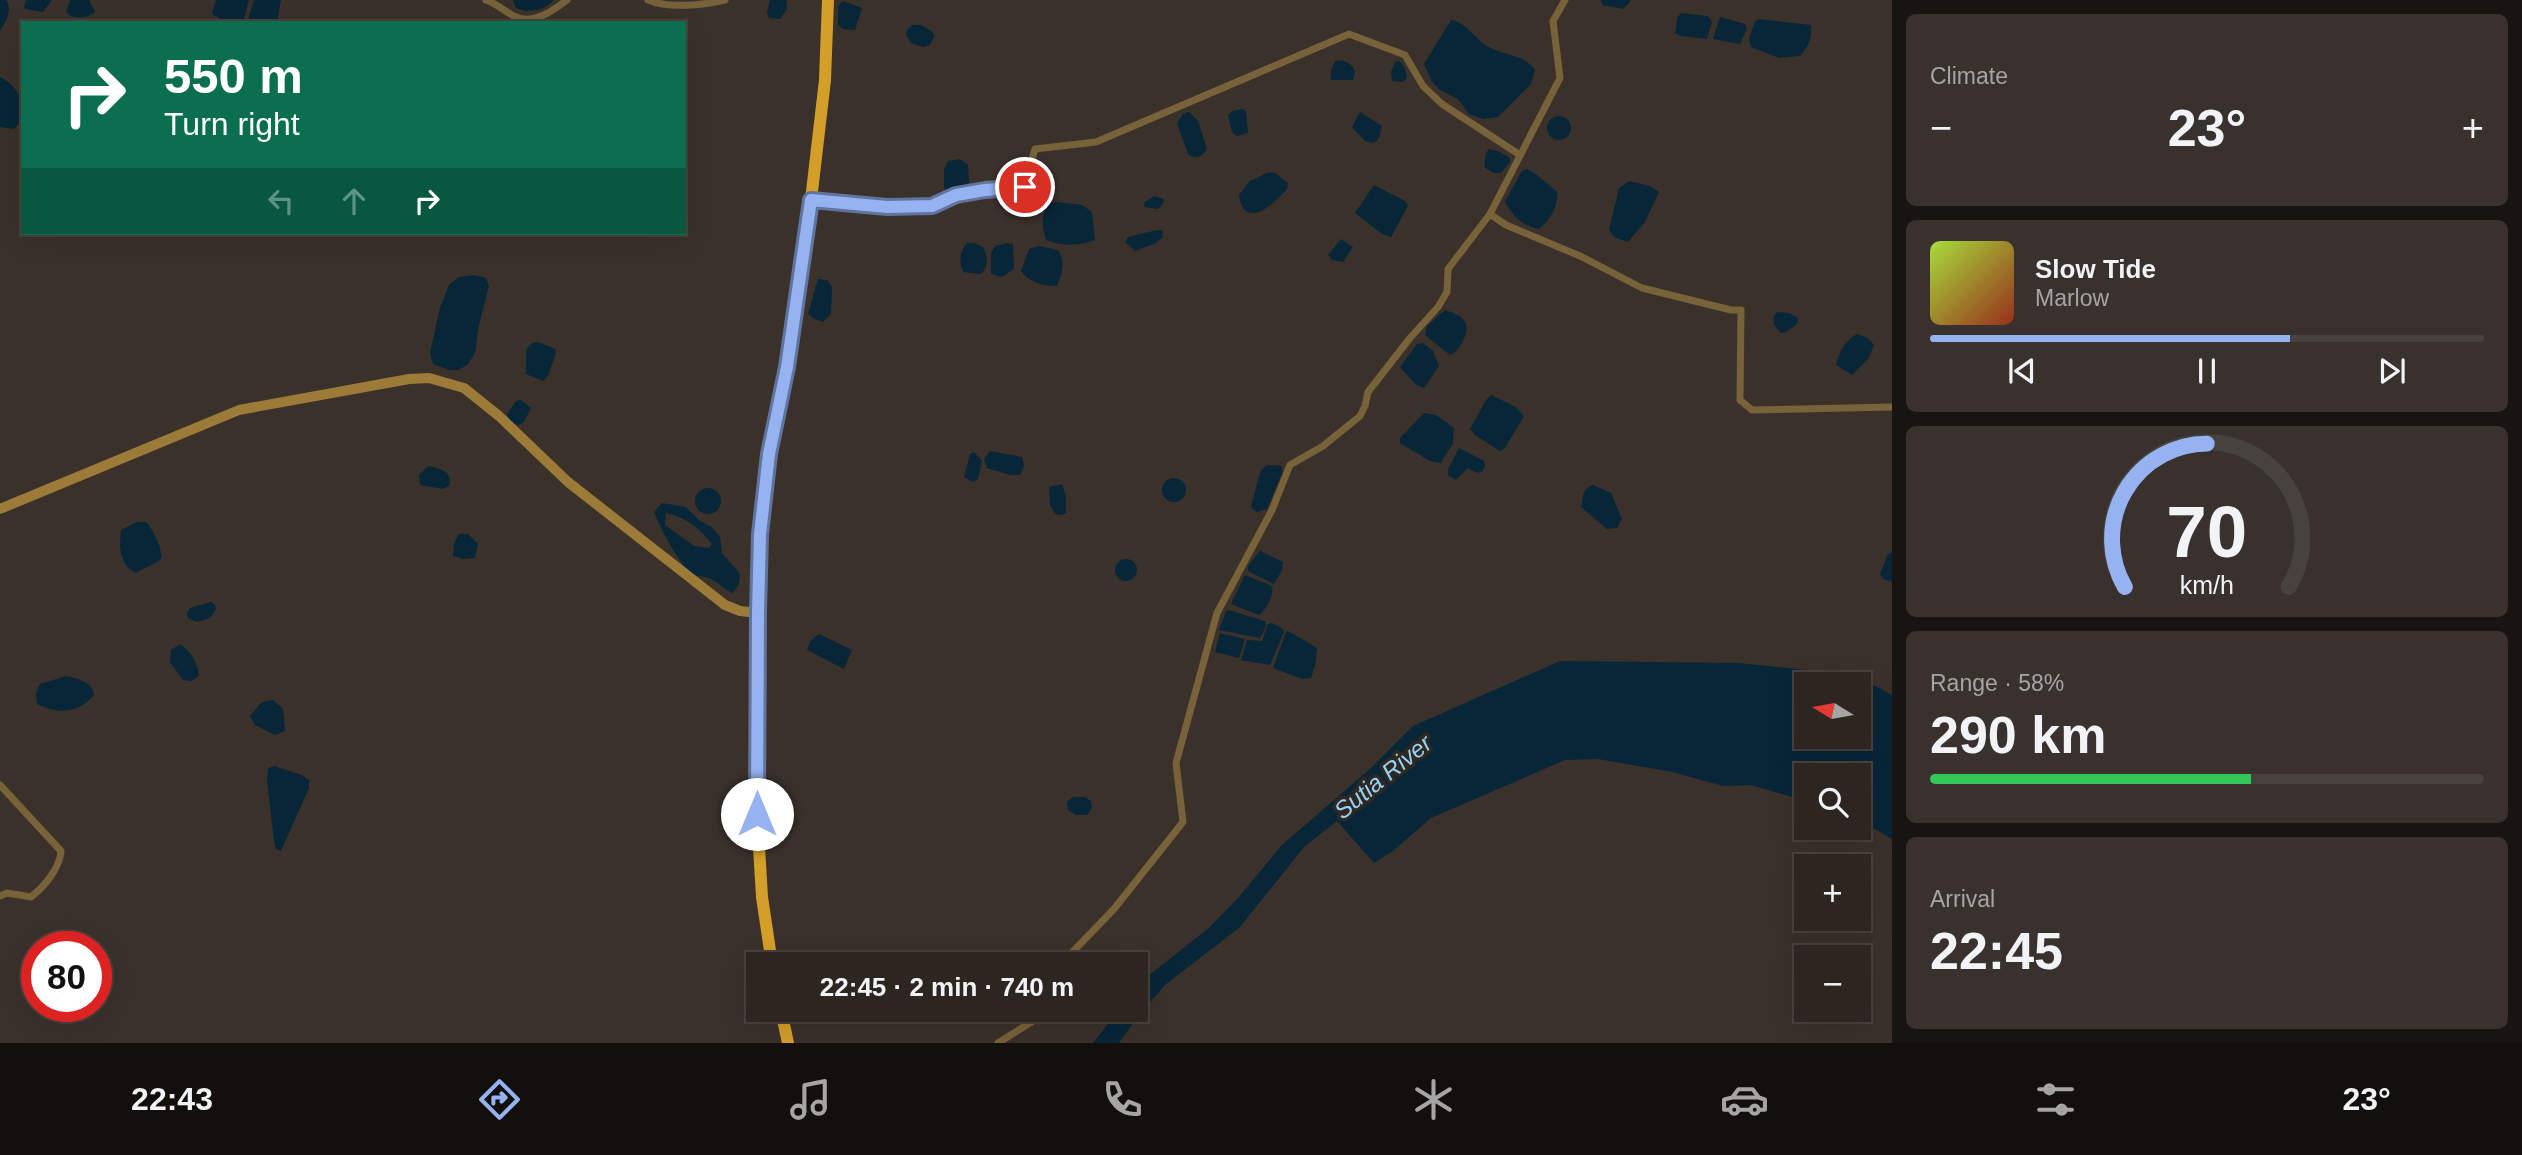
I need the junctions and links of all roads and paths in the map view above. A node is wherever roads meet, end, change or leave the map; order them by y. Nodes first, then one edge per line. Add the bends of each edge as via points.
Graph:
1 (486, 0) edge
2 (567, 0) edge
3 (648, 0) edge
4 (725, 0) edge
5 (828, 0) edge
6 (1565, 0) edge
7 (1520, 155) junction
8 (811, 200) junction
9 (1490, 214) junction
10 (1892, 407) edge
11 (0, 509) edge
12 (758, 612) junction
13 (0, 785) edge
14 (0, 896) edge
15 (770, 952) edge
16 (1073, 952) edge
17 (784, 1022) edge
18 (1031, 1022) edge
19 (788, 1043) edge
20 (998, 1043) edge

1 - 2 street via 528,20
3 - 4 street via 689,4
5 - 8 highway via 825,80
6 - 7 street via 1553,21 1560,78
7 - 8 street via 1443,104 1423,86 1405,55 1349,34 1096,142 1035,149 1025,187 956,195 932,206
7 - 9 street
8 - 12 highway via 787,367 769,454
9 - 10 street via 1642,288 1741,310 1740,400 1752,410
9 - 16 street via 1448,270 1447,292 1438,307 1368,392 1360,416 1290,465 1272,510 1217,613 1176,763 1183,822 1114,909
11 - 12 main road via 239,410 429,378 464,388 568,482 725,605
12 - 15 highway via 757,814
13 - 14 street via 61,851 58,864 31,897 7,892
17 - 19 highway
18 - 20 street

